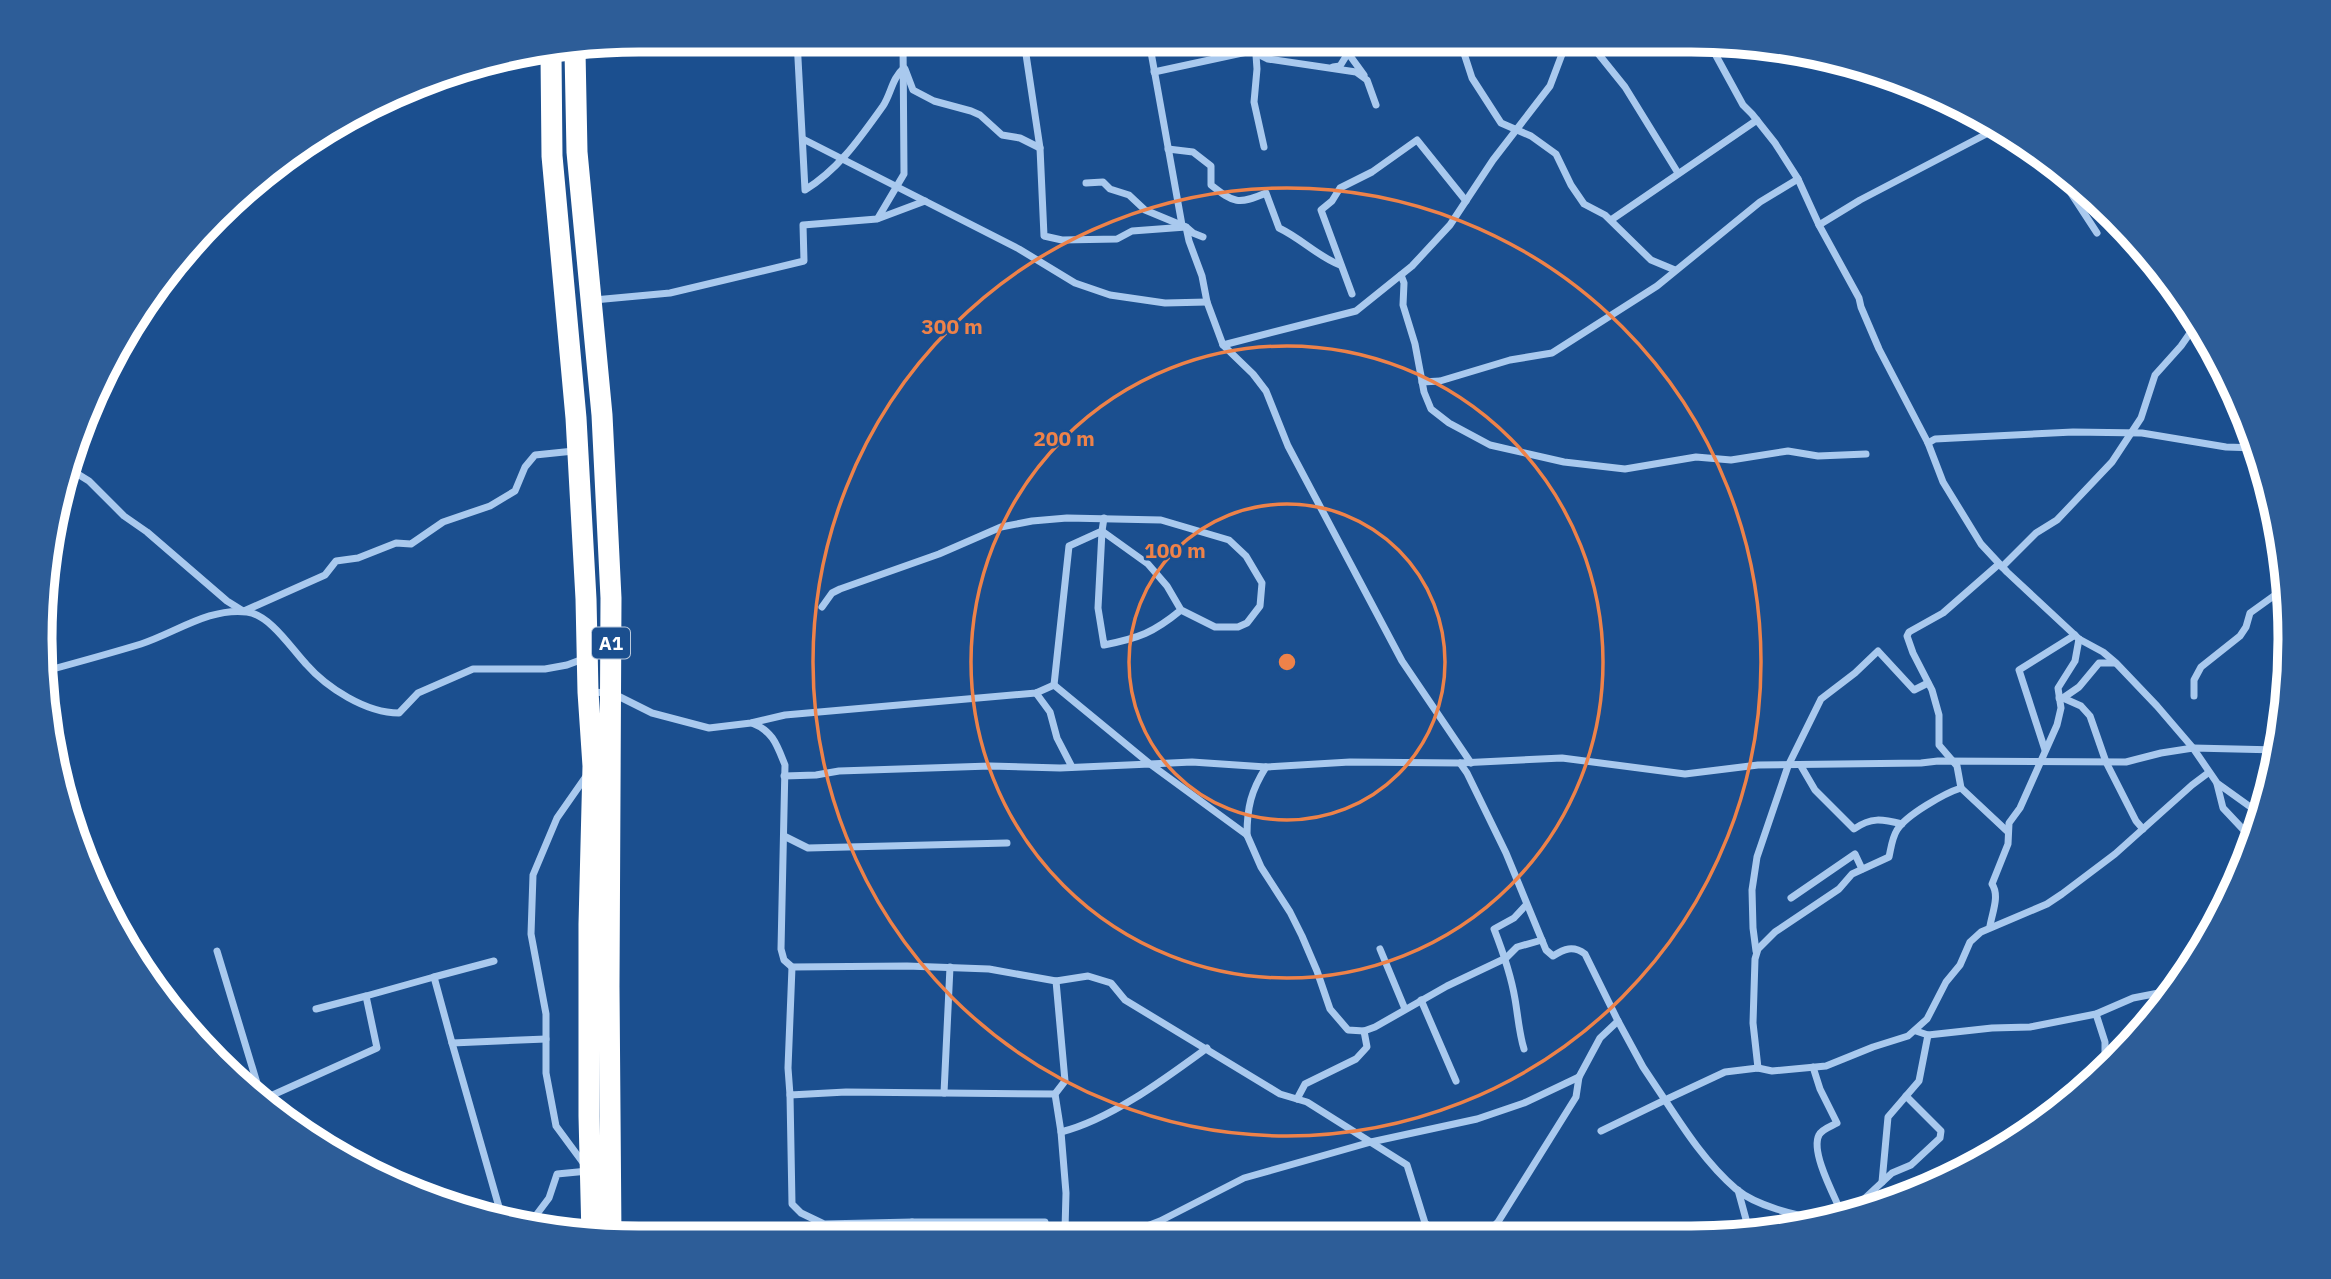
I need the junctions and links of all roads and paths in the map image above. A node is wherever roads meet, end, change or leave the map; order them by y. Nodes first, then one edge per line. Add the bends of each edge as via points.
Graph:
1 (798, 52) edge
2 (903, 52) edge
3 (1026, 52) edge
4 (1151, 52) edge
5 (1256, 52) junction
6 (1464, 52) edge
7 (1563, 52) edge
8 (1597, 52) edge
9 (1348, 53) joint
10 (1715, 53) edge
11 (575, 57) edge
12 (551, 60) edge
13 (904, 68) junction
14 (1328, 68) junction
15 (1154, 72) junction
16 (1367, 80) junction
17 (1376, 105) dead end
18 (1757, 120) junction
19 (1516, 130) junction
20 (1989, 133) edge
21 (803, 139) junction
22 (1265, 147) dead end
23 (1040, 148) junction
24 (1168, 149) junction
25 (843, 159) junction
26 (1678, 173) junction
27 (1798, 179) junction
28 (1086, 183) dead end
29 (896, 187) junction
30 (2068, 189) edge
31 (925, 201) junction
32 (1466, 201) junction
33 (877, 219) junction
34 (1611, 220) junction
35 (1819, 225) junction
36 (1184, 226) junction
37 (2096, 233) dead end
38 (1203, 237) dead end
39 (1340, 265) junction
40 (1675, 270) junction
41 (1401, 275) junction
42 (1352, 294) dead end
43 (590, 300) junction
44 (1207, 302) junction
45 (2191, 331) edge
46 (1223, 345) junction
47 (1422, 382) junction
48 (2130, 434) junction
49 (1928, 443) junction
50 (2246, 448) edge
51 (578, 450) junction
52 (1867, 454) dead end
53 (77, 474) edge
54 (607, 500) junction
55 (581, 501) junction
56 (1104, 518) junction
57 (1102, 531) junction
58 (2001, 566) junction
59 (2276, 595) edge
60 (822, 607) dead end
61 (1181, 610) junction
62 (244, 612) junction
63 (2077, 637) junction
64 (587, 657) junction
65 (2116, 663) junction
66 (54, 670) edge
67 (1928, 682) junction
68 (1054, 685) junction
69 (588, 692) junction
70 (612, 692) junction
71 (1036, 693) junction
72 (2194, 696) dead end
73 (2061, 698) junction
74 (751, 723) junction
75 (2193, 748) junction
76 (2045, 750) junction
77 (2268, 750) edge
78 (1954, 761) junction
79 (2040, 762) junction
80 (2106, 762) junction
81 (1460, 763) junction
82 (1471, 763) junction
83 (1150, 764) junction
84 (593, 765) junction
85 (1788, 766) junction
86 (1801, 766) junction
87 (1072, 767) junction
88 (1266, 767) junction
89 (2208, 773) junction
90 (784, 776) junction
91 (2217, 783) junction
92 (1961, 788) junction
93 (2253, 809) edge
94 (1902, 824) junction
95 (2143, 829) junction
96 (2008, 832) junction
97 (2246, 832) edge
98 (1247, 835) junction
99 (784, 836) junction
100 (1007, 843) dead end
101 (1863, 869) junction
102 (1791, 898) dead end
103 (1526, 905) junction
104 (1990, 926) junction
105 (1542, 940) junction
106 (1380, 949) dead end
107 (217, 951) dead end
108 (1757, 952) junction
109 (1506, 958) junction
110 (494, 961) dead end
111 (792, 967) junction
112 (950, 967) junction
113 (434, 977) junction
114 (1056, 981) junction
115 (2160, 993) edge
116 (366, 996) junction
117 (1421, 1000) junction
118 (316, 1009) dead end
119 (1405, 1009) junction
120 (2096, 1014) junction
121 (1618, 1021) junction
122 (1364, 1031) junction
123 (1916, 1031) junction
124 (1928, 1035) junction
125 (546, 1039) junction
126 (452, 1043) junction
127 (1207, 1048) junction
128 (1524, 1049) dead end
129 (2105, 1057) edge
130 (1813, 1067) junction
131 (1758, 1068) junction
132 (1579, 1077) junction
133 (1456, 1081) dead end
134 (258, 1086) edge
135 (944, 1093) junction
136 (1055, 1094) junction
137 (790, 1095) junction
138 (271, 1096) edge
139 (1906, 1096) junction
140 (1297, 1099) junction
141 (1665, 1100) junction
142 (1601, 1131) dead end
143 (1061, 1132) junction
144 (1371, 1142) junction
145 (589, 1171) junction
146 (1882, 1182) junction
147 (1738, 1190) junction
148 (1863, 1200) edge
149 (1838, 1207) edge
150 (500, 1209) edge
151 (1804, 1215) edge
152 (535, 1217) edge
153 (912, 1222) junction
154 (1747, 1223) edge
155 (591, 1224) edge
156 (611, 1225) edge
157 (912, 1226) edge
158 (1046, 1226) edge
159 (1065, 1226) edge
160 (1147, 1226) edge
161 (1428, 1226) edge
162 (1494, 1226) edge

1 - 21 street
2 - 13 street
3 - 23 street
4 - 15 street
5 - 14 street via 1268,59
5 - 15 street
5 - 22 street via 1254,102
6 - 19 street via 1472,78 1492,111 1501,123
7 - 19 street via 1550,86
8 - 26 street via 1625,87
9 - 14 street via 1340,66
9 - 16 street
10 - 18 street via 1743,105
11 - 43 highway, A1 via 577,152
12 - 51 highway, A1 via 555,195
13 - 23 street via 913,90 971,111 1002,135
13 - 25 street via 866,132
13 - 29 street via 904,174
14 - 16 street via 1356,72
15 - 24 street
16 - 17 street
18 - 26 street
18 - 27 street
19 - 32 street
19 - 34 street via 1556,155 1584,204
20 - 35 street
21 - 25 street
21 - 25 street via 805,190
23 - 36 street via 1044,236 1117,239 1132,231
24 - 36 street
24 - 39 street via 1193,152 1211,166 1211,185 1227,198 1245,202 1266,193 1279,228 1321,258
25 - 29 street
26 - 34 street
27 - 35 street
27 - 40 street via 1760,202
28 - 36 street via 1103,182 1129,195 1145,210
29 - 31 street
29 - 33 street
30 - 37 street
31 - 33 street
31 - 44 street via 1075,283 1110,295 1165,303
32 - 39 street via 1418,140 1340,188 1321,210
32 - 41 street via 1450,225
33 - 43 street via 803,225 804,261 670,293
34 - 40 street via 1651,260
35 - 49 street via 1855,289 1879,349
36 - 38 street
36 - 44 street
39 - 42 street
40 - 47 street via 1552,353
41 - 46 street via 1356,311
41 - 47 street via 1403,306
43 - 54 highway, A1
44 - 46 street
45 - 48 street via 2155,375 2141,418
46 - 82 street via 1266,391 1288,446 1402,661
47 - 52 street via 1431,409 1471,436 1563,462 1625,469 1696,457 1731,460 1788,451 1818,456
48 - 49 street via 2073,432
48 - 50 street
48 - 58 street via 2086,492
49 - 58 street via 1943,482 1973,534
51 - 55 highway, A1
51 - 62 street via 535,455 515,491 490,506 443,522 411,544 396,543 336,561 325,575
53 - 62 street
54 - 55 highway
54 - 70 highway, A1
55 - 64 highway, A1
56 - 57 street
56 - 60 street via 1001,527 840,589
56 - 61 street via 1161,520 1229,540 1246,556 1262,583 1260,606 1238,627 1215,627
57 - 61 street via 1148,564
57 - 61 street via 1098,608 1104,645 1160,628
57 - 68 street via 1069,546
58 - 63 street
58 - 67 street via 1943,613 1908,634
59 - 72 street via 2249,613 2240,636 2201,667 2194,680
62 - 64 street via 280,632 308,666 355,702 384,713 399,713 418,693 472,669 545,669
62 - 66 street via 224,611 143,643
63 - 65 street
63 - 73 street via 2075,660 2060,684
63 - 76 street via 2019,670
64 - 69 highway, A1
65 - 73 street via 2099,663 2079,687
65 - 75 street
67 - 78 street via 1941,722 1939,745
67 - 85 street via 1913,690 1878,651 1821,699
68 - 71 street
68 - 83 street
69 - 70 street
69 - 84 highway, A1
70 - 74 street via 652,713 709,728
70 - 156 highway, A1
71 - 74 street via 785,715
71 - 87 street via 1050,712
73 - 76 street via 2057,724
73 - 80 street via 2084,708 2090,716
74 - 90 street via 775,738 785,765
75 - 77 street
75 - 80 street
75 - 89 street
76 - 79 street
78 - 79 street
78 - 86 street
78 - 92 street
79 - 80 street
79 - 96 street
80 - 95 street
81 - 82 street
81 - 88 street
81 - 103 street via 1506,853
82 - 85 street via 1562,758 1681,774
83 - 87 street
83 - 88 street
83 - 98 street
84 - 125 street via 557,818 533,875 531,934 546,1014
84 - 145 highway, A1
85 - 86 street
85 - 108 street via 1757,857 1752,890
86 - 94 street via 1815,790 1854,829 1867,820
87 - 90 street via 990,766
88 - 98 street via 1247,810
89 - 91 street
89 - 95 street
90 - 99 street
91 - 93 street
91 - 97 street via 2223,808
92 - 94 street via 1945,793
92 - 96 street
94 - 101 street via 1889,857
95 - 104 street via 2047,904
96 - 104 street via 2008,844 1992,884 1996,894
98 - 122 street via 1296,924 1330,1009 1348,1030
99 - 100 street via 808,848
99 - 111 street via 781,949
101 - 102 street via 1855,854
101 - 108 street via 1775,932
103 - 105 street
103 - 109 street via 1494,929
104 - 123 street via 1970,942
105 - 109 street via 1517,947
105 - 121 street via 1553,956 1564,949 1585,954
106 - 119 street
107 - 134 street
108 - 131 street via 1753,1023
109 - 117 street
109 - 128 street
110 - 113 street
111 - 112 street
111 - 137 street
112 - 114 street
112 - 135 street
113 - 116 street
113 - 126 street
114 - 127 street via 1088,976 1111,983 1125,1000
114 - 136 street via 1065,1081
115 - 120 street via 2133,998
116 - 118 street
116 - 138 street via 377,1048
117 - 119 street
117 - 133 street
119 - 122 street
120 - 124 street via 2030,1027
120 - 129 street
121 - 132 street via 1600,1038
121 - 141 street
122 - 140 street via 1367,1047 1356,1059 1305,1084
123 - 124 street
123 - 130 street
124 - 139 street via 1919,1081
125 - 126 street
125 - 145 street via 546,1073 556,1126
126 - 150 street
127 - 140 street via 1280,1094
127 - 143 street via 1151,1089 1078,1128
130 - 131 street
130 - 149 street via 1837,1123 1818,1137 1818,1157
131 - 141 street via 1725,1072
132 - 144 street via 1477,1119
132 - 162 street via 1576,1097
135 - 136 street
135 - 137 street
136 - 143 street
137 - 153 street via 792,1204 824,1224
139 - 146 street via 1888,1117
139 - 146 street via 1941,1131 1940,1138 1911,1165
140 - 144 street
141 - 142 street
141 - 147 street via 1696,1147
143 - 159 street
144 - 160 street via 1244,1178
144 - 161 street via 1407,1165
145 - 152 street via 557,1174
145 - 155 highway, A1
146 - 148 street
147 - 151 street
147 - 154 street
153 - 157 street
153 - 158 street via 1045,1222

